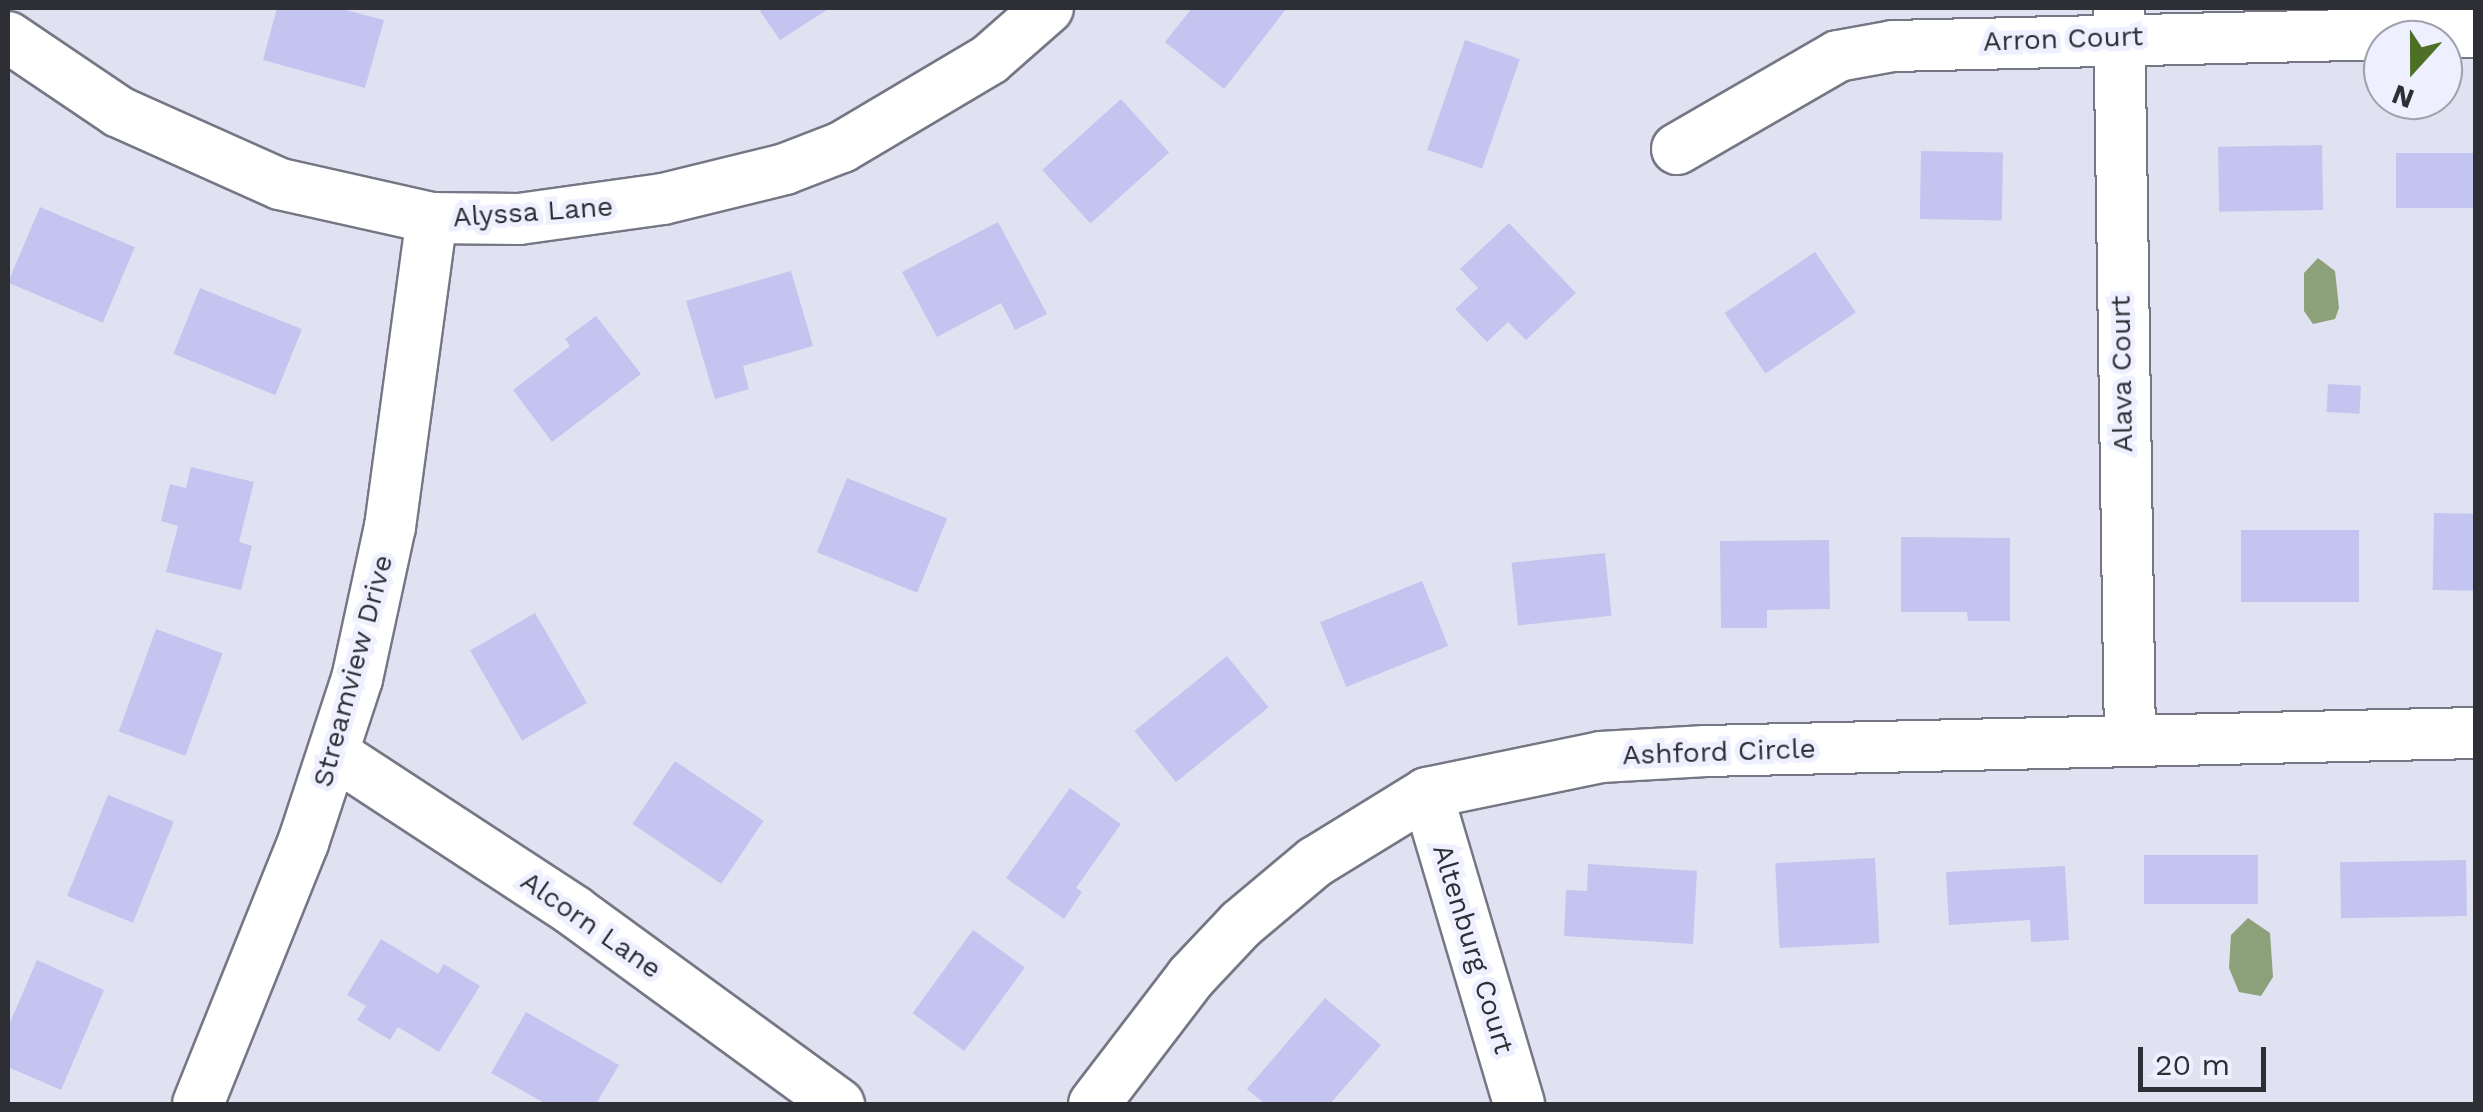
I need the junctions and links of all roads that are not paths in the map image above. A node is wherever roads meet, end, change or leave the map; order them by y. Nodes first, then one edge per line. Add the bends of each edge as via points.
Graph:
1 (1048, 8) edge
2 (2117, 22) edge
3 (2476, 32) edge
4 (8, 37) edge
5 (1677, 149) dead end
6 (432, 218) junction
7 (2476, 734) edge
8 (2130, 742) junction
9 (336, 755) junction
10 (1427, 792) junction
11 (198, 1104) edge
12 (839, 1104) edge
13 (1094, 1104) edge
14 (1519, 1104) edge

1 - 6 street, Alyssa Lane via 990,59 894,121 785,169 611,208 519,219
2 - 3 street, Arron Court
2 - 5 street, Arron Court via 1838,56
2 - 8 street, Alava Court
4 - 6 street, Alyssa Lane via 119,112 223,160 280,184
6 - 9 street, Streamview Drive via 390,527
7 - 8 street, Ashford Circle
8 - 10 street, Ashford Circle via 1601,758
9 - 11 street, Streamview Drive
9 - 12 street, Alcorn Lane via 574,911
10 - 13 street, Ashford Circle via 1315,862 1241,924
10 - 14 street, Altenburg Court

